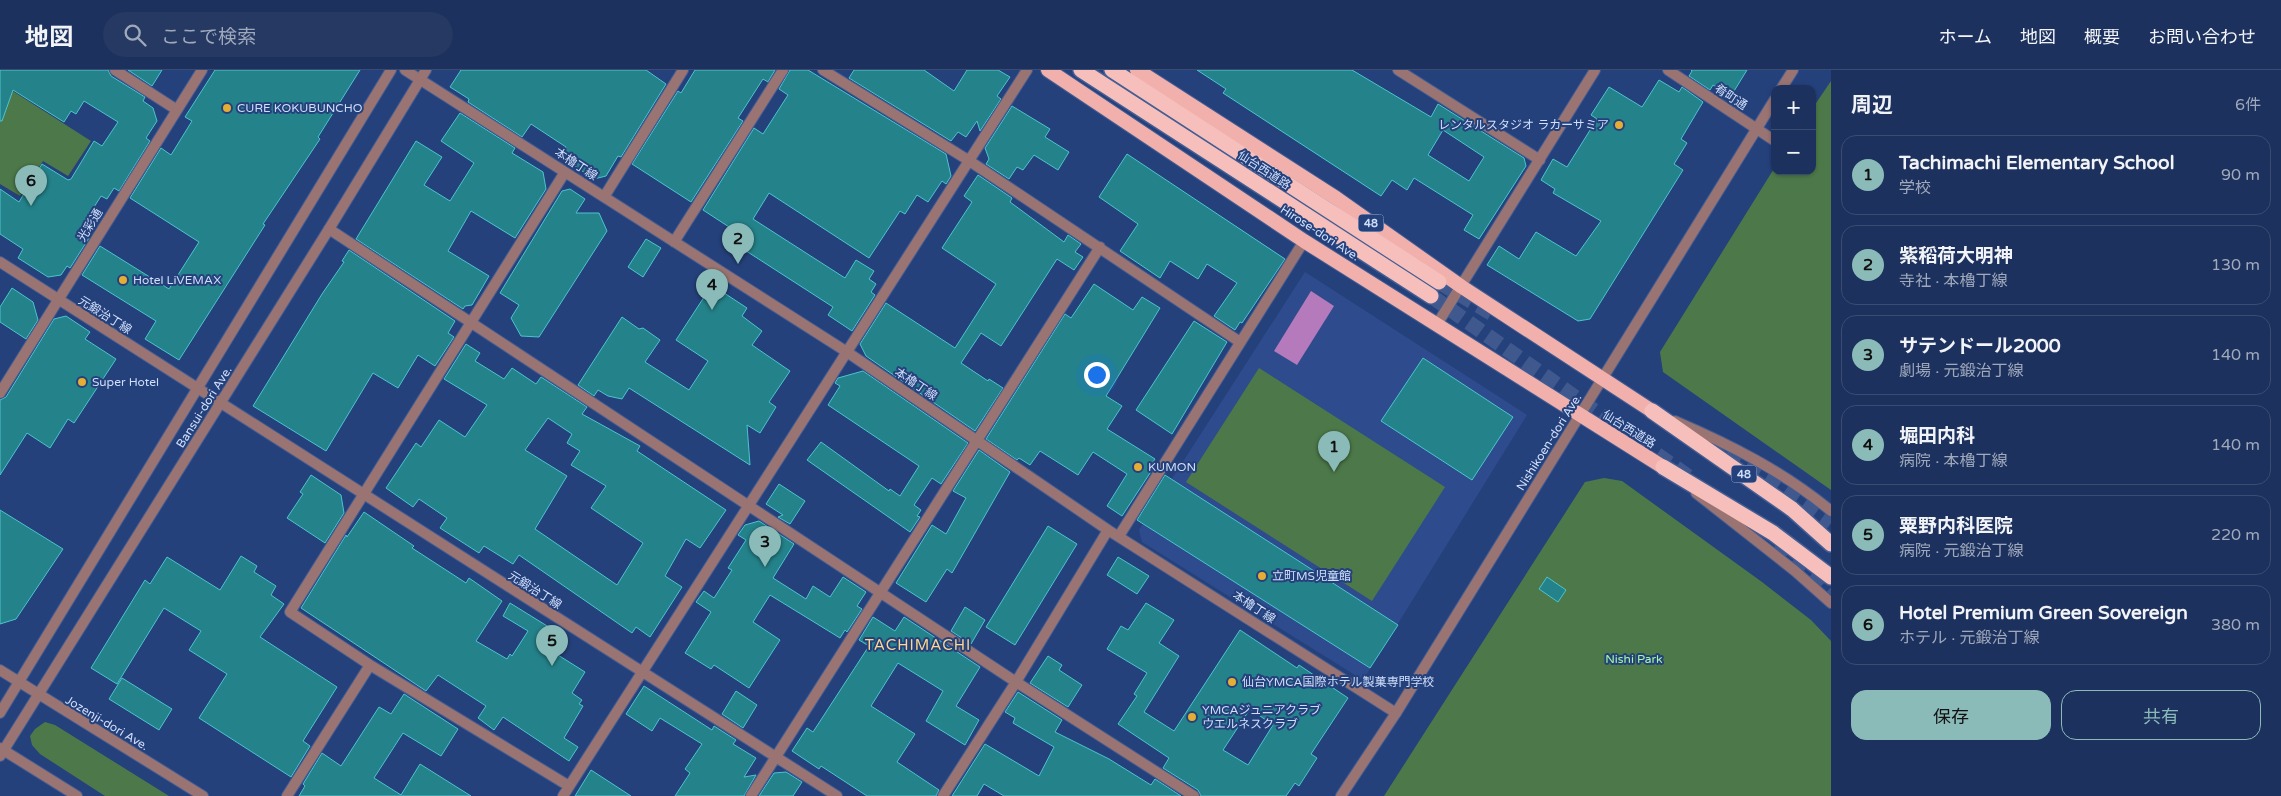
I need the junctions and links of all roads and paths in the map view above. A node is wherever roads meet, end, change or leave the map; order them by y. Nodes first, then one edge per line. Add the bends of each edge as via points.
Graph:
1 (115, 70) edge
2 (202, 70) edge
3 (391, 70) edge
4 (405, 70) edge
5 (426, 70) edge
6 (683, 70) edge
7 (783, 70) edge
8 (823, 70) edge
9 (1027, 70) edge
10 (1048, 70) edge
11 (1081, 70) edge
12 (1112, 70) edge
13 (1136, 70) edge
14 (1398, 70) edge
15 (1595, 70) edge
16 (1668, 70) edge
17 (1793, 70) edge
18 (420, 80) junction
19 (1784, 85) edge
20 (1771, 105) edge
21 (177, 110) junction
22 (1756, 128) junction
23 (1771, 138) edge
24 (968, 160) junction
25 (1540, 160) junction
26 (565, 172) junction
27 (604, 197) junction
28 (329, 229) junction
29 (1304, 241) junction
30 (674, 242) junction
31 (1100, 247) junction
32 (0, 262) edge
33 (1439, 282) tunnel mouth
34 (1462, 287) junction
35 (1431, 296) tunnel mouth
36 (58, 300) junction
37 (472, 323) junction
38 (1436, 326) junction
39 (1240, 342) junction
40 (847, 352) junction
41 (1602, 380) junction
42 (198, 387) junction
43 (0, 393) edge
44 (221, 403) junction
45 (1652, 411) junction
46 (1580, 416) junction
47 (977, 440) junction
48 (1662, 468) junction
49 (363, 494) junction
50 (747, 505) junction
51 (1831, 511) edge
52 (1108, 530) junction
53 (1119, 536) junction
54 (1831, 544) edge
55 (1831, 577) edge
56 (881, 592) junction
57 (1831, 603) edge
58 (370, 665) junction
59 (0, 670) edge
60 (643, 672) junction
61 (19, 682) junction
62 (1016, 682) junction
63 (38, 695) junction
64 (0, 713) edge
65 (1396, 713) junction
66 (1, 751) edge
67 (776, 758) junction
68 (569, 786) junction
69 (77, 796) edge
70 (202, 796) edge
71 (287, 796) edge
72 (563, 796) edge
73 (751, 796) edge
74 (837, 796) edge
75 (943, 796) edge
76 (1194, 796) edge
77 (1341, 796) edge

1 - 21 street
2 - 21 street, 光彩通
3 - 42 street, Bansui-dori Ave.
4 - 18 street, 本櫓丁線
5 - 18 street, Bansui-dori Ave.
6 - 27 street
7 - 30 street
8 - 24 street
9 - 24 street
10 - 29 highway, Hirose-dori Ave.
11 - 35 highway, 仙台西道路 / 48
12 - 33 highway, 仙台西道路 / 48
13 - 34 highway, 48 via 1336,198
14 - 25 street
15 - 25 street
16 - 22 street, 肴町通
17 - 19 street
18 - 26 street, 本櫓丁線
18 - 28 street, Bansui-dori Ave.
20 - 22 street, Nishikoen-dori Ave.
21 - 36 street, 光彩通
22 - 23 street, 肴町通
22 - 41 street, Nishikoen-dori Ave.
24 - 31 street
24 - 40 street
25 - 34 street
26 - 27 street, 本櫓丁線
26 - 37 street
27 - 30 street, 本櫓丁線
28 - 37 street
28 - 44 street, Bansui-dori Ave.
29 - 38 highway, Hirose-dori Ave.
29 - 39 street
30 - 40 street, 本櫓丁線
31 - 39 street
31 - 47 street
32 - 36 street, 元鍛治丁線
34 - 38 street
34 - 41 highway, 48
36 - 42 street, 元鍛治丁線
36 - 43 street, 光彩通
37 - 49 street
37 - 50 street
38 - 46 highway, Hirose-dori Ave.
39 - 53 street
40 - 47 street, 本櫓丁線
40 - 50 street
41 - 45 highway, 48
41 - 46 street, Nishikoen-dori Ave.
42 - 44 street, 元鍛治丁線
42 - 61 street, Bansui-dori Ave.
44 - 49 street, 元鍛治丁線
44 - 63 street, Bansui-dori Ave.
45 - 51 street via 1730,445 1775,470
45 - 54 highway, 48 via 1792,509
46 - 48 highway, 仙台西道路
46 - 65 street, Nishikoen-dori Ave.
47 - 52 street, 本櫓丁線
47 - 56 street
48 - 55 highway via 1772,533
48 - 57 street via 1795,571
49 - 58 street via 290,612
49 - 60 street, 元鍛治丁線
50 - 56 street
50 - 60 street
52 - 53 street, 本櫓丁線
52 - 62 street
53 - 65 street, 本櫓丁線
56 - 62 street
56 - 67 street
58 - 68 street
58 - 71 street
59 - 61 street, Jozenji-dori Ave.
60 - 67 street, 元鍛治丁線
60 - 68 street
61 - 63 street, Jozenji-dori Ave.
61 - 64 street, Bansui-dori Ave.
62 - 75 street
62 - 76 street
63 - 66 street, Bansui-dori Ave.
63 - 70 street, Jozenji-dori Ave.
65 - 77 street, Nishikoen-dori Ave.
66 - 69 street
67 - 73 street
67 - 74 street, 元鍛治丁線
68 - 72 street

